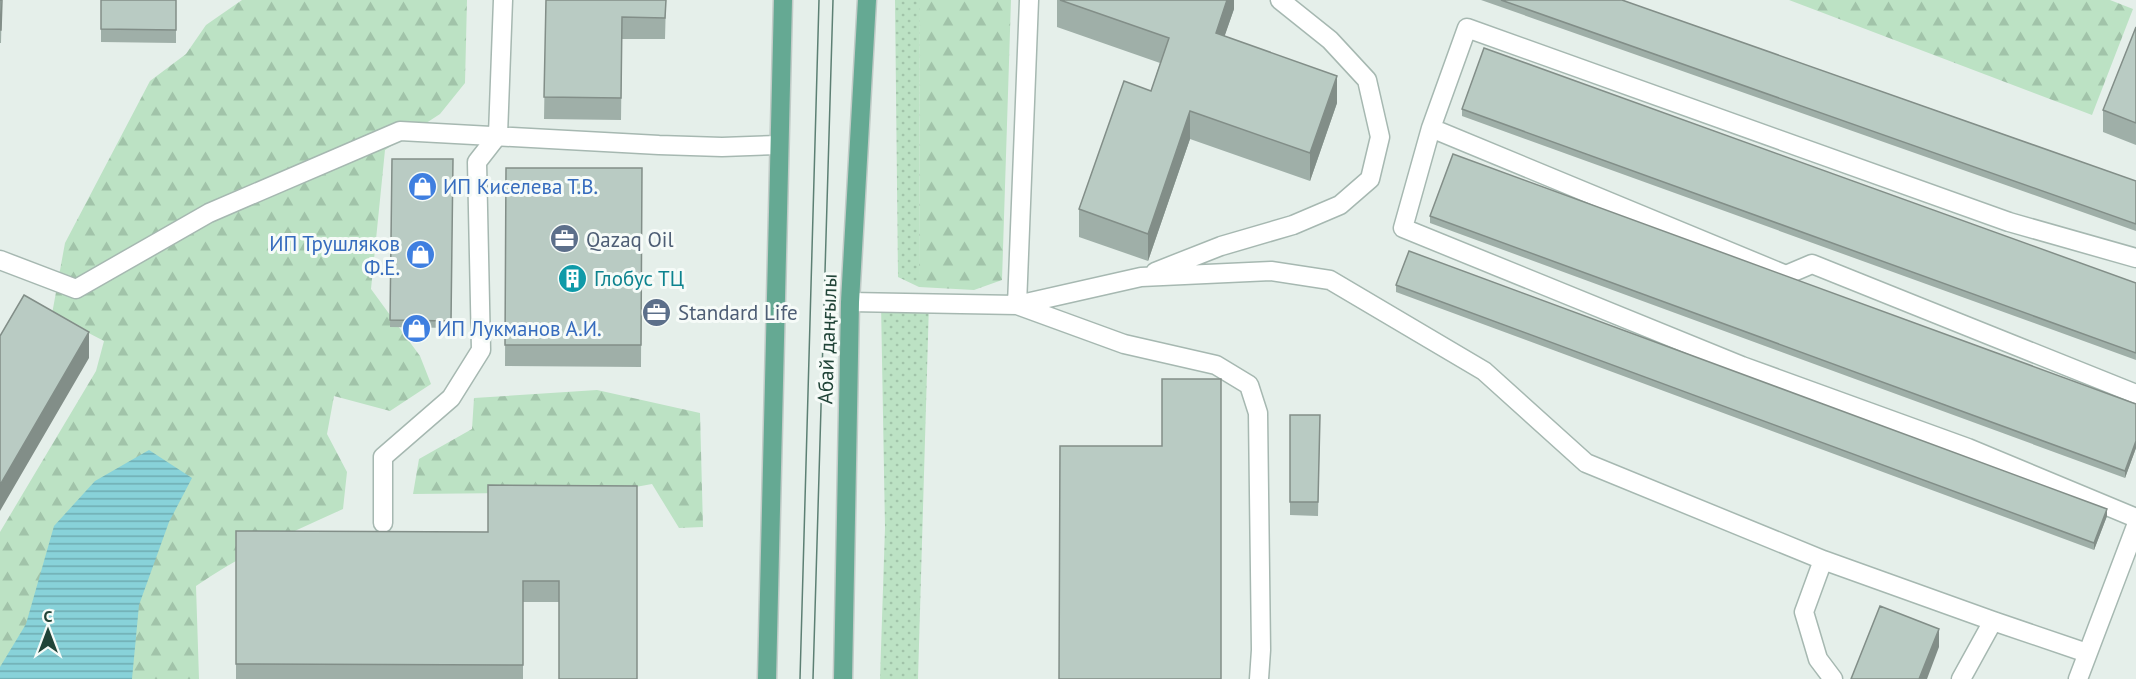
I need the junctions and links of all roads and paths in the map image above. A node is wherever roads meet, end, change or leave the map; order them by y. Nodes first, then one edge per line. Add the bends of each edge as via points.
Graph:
1 (503, 0) edge
2 (783, 0) edge
3 (867, 0) edge
4 (1029, 0) edge
5 (1280, 0) edge
6 (1431, 128) junction
7 (498, 135) junction
8 (778, 145) junction
9 (2136, 258) edge
10 (0, 261) edge
11 (1141, 277) junction
12 (850, 302) junction
13 (1017, 305) junction
14 (2136, 394) edge
15 (2136, 518) edge
16 (383, 523) dead end
17 (2136, 525) edge
18 (1823, 560) junction
19 (1993, 621) junction
20 (2088, 653) junction
21 (767, 679) edge
22 (843, 679) edge
23 (1259, 679) edge
24 (1833, 679) edge
25 (1961, 679) edge
26 (2078, 679) edge

1 - 7 street
2 - 8 main road
3 - 12 main road, Абай даңғылы
4 - 13 street
5 - 11 street via 1330,40 1367,80 1380,137 1370,179 1340,206
6 - 9 street via 1467,28 2008,222
6 - 14 street via 1786,275 1812,264
6 - 15 street via 1403,228 1742,366 1968,448
7 - 8 street via 659,146
7 - 10 street via 400,131 209,213 76,289
7 - 16 street via 477,162 481,350 451,398 383,457
8 - 21 main road
11 - 13 street
11 - 18 street via 1270,271 1330,280 1484,371 1586,463
12 - 13 street
12 - 22 main road, Абай даңғылы
13 - 23 street via 1124,344 1216,365 1250,385 1258,413
17 - 20 street
18 - 19 street
18 - 24 street via 1804,612 1818,659
19 - 20 street
19 - 25 street
20 - 26 street

